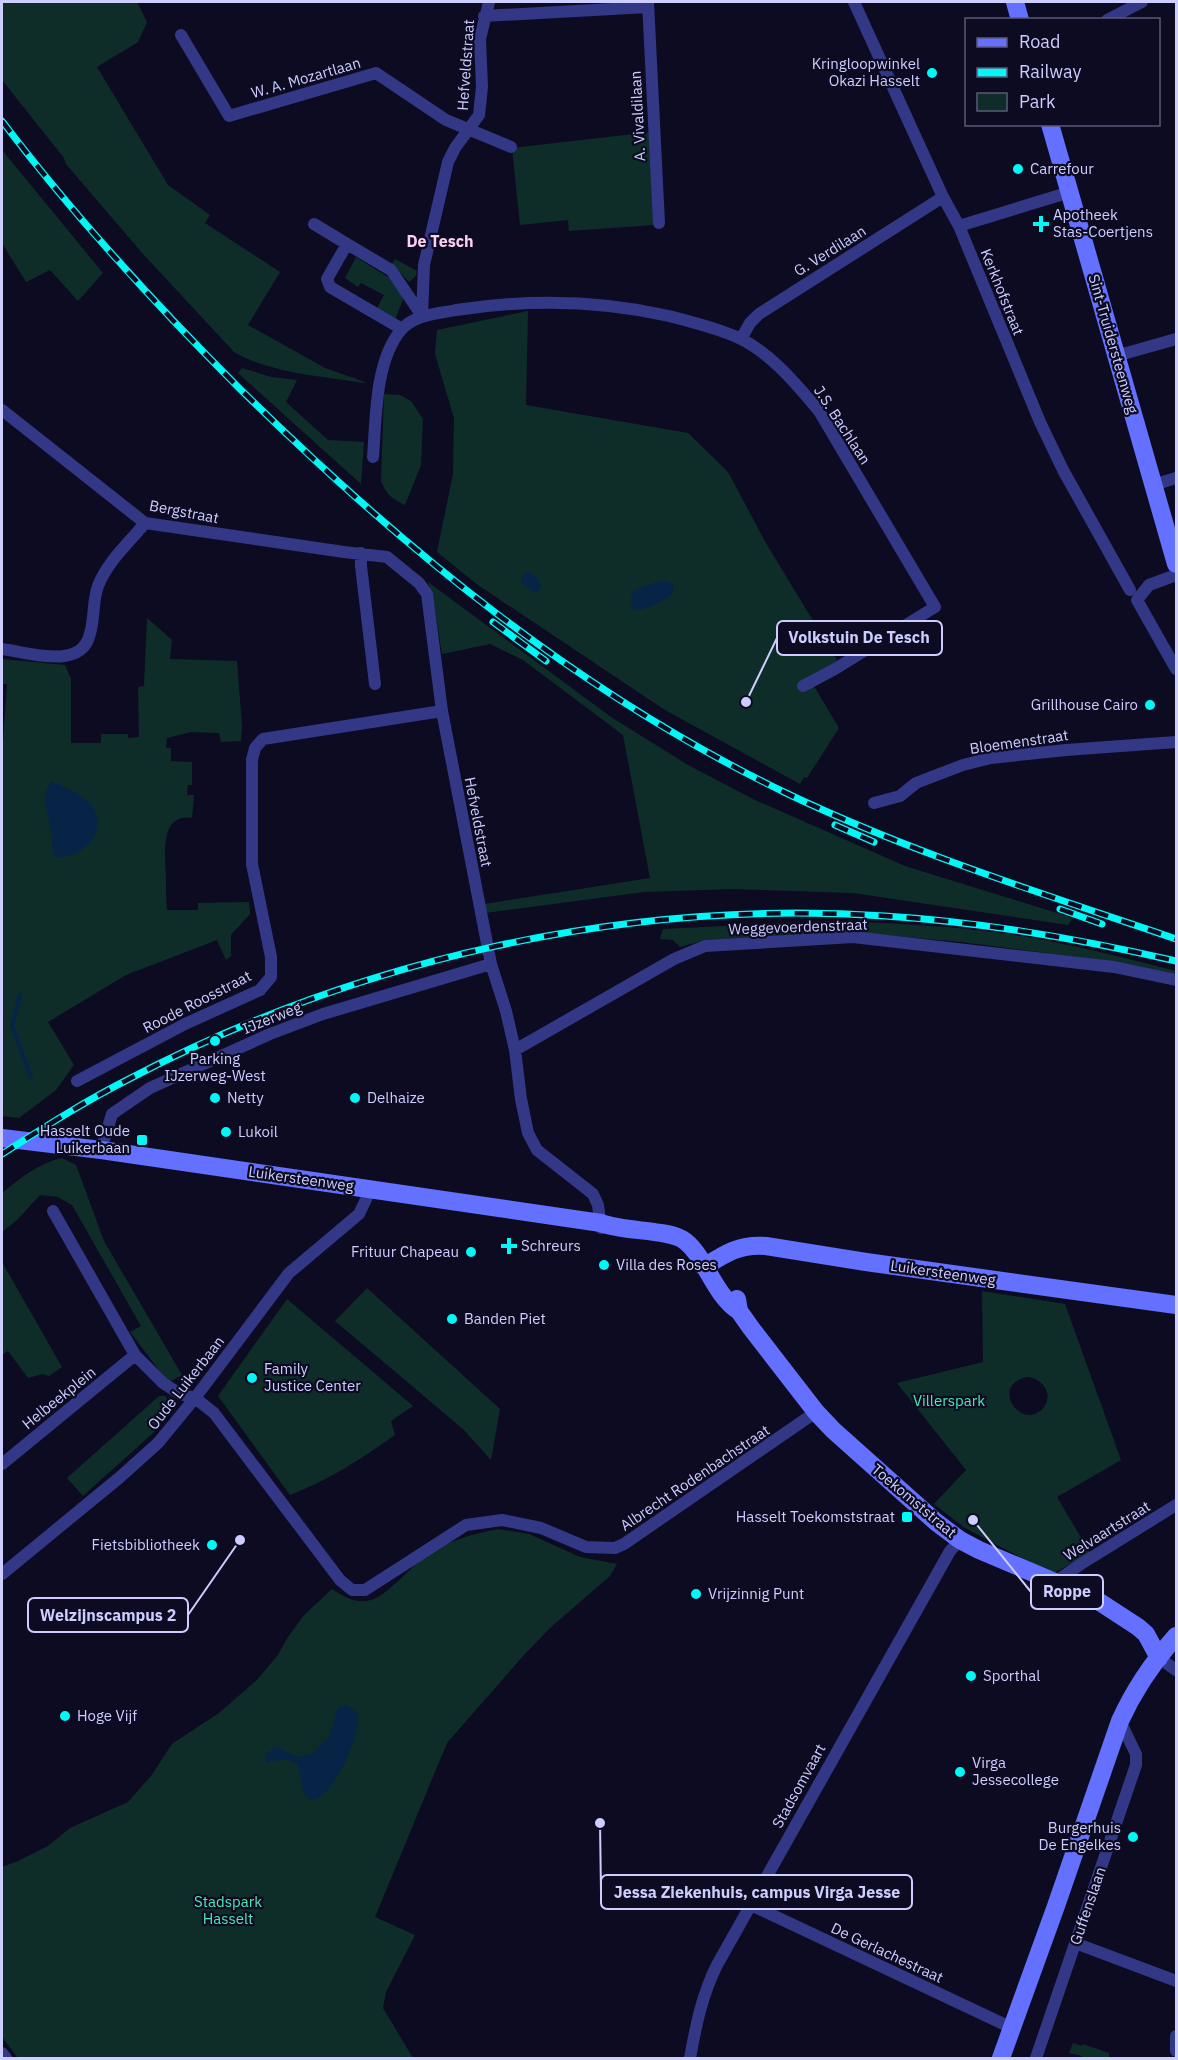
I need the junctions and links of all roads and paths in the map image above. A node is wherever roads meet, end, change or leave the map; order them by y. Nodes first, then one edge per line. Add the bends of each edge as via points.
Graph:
1 (489, 2) edge
2 (854, 2) edge
3 (1015, 2) edge
4 (1142, 2) edge
5 (648, 4) edge
6 (484, 16) junction
7 (1019, 18) edge
8 (1111, 18) edge
9 (181, 35) dead end
10 (1051, 126) edge
11 (470, 129) junction
12 (511, 147) dead end
13 (1070, 192) junction
14 (943, 197) junction
15 (659, 223) dead end
16 (314, 224) dead end
17 (959, 226) junction
18 (347, 244) junction
19 (422, 316) junction
20 (402, 329) junction
21 (741, 339) junction
22 (1176, 339) edge
23 (1116, 356) junction
24 (2, 410) edge
25 (373, 457) dead end
26 (1176, 478) edge
27 (1153, 485) junction
28 (145, 523) junction
29 (361, 553) junction
30 (1176, 564) edge
31 (1176, 574) edge
32 (1130, 590) dead end
33 (2, 649) edge
34 (1176, 669) edge
35 (375, 684) dead end
36 (803, 686) dead end
37 (442, 711) junction
38 (1176, 742) edge
39 (874, 803) dead end
40 (490, 964) junction
41 (1176, 980) edge
42 (516, 1050) junction
43 (77, 1081) dead end
44 (2, 1138) edge
45 (101, 1150) junction
46 (371, 1189) junction
47 (53, 1211) dead end
48 (601, 1227) junction
49 (695, 1241) joint
50 (708, 1264) junction
51 (1176, 1305) edge
52 (135, 1354) junction
53 (195, 1398) junction
54 (816, 1412) junction
55 (2, 1464) edge
56 (1176, 1505) edge
57 (960, 1539) junction
58 (2, 1574) edge
59 (1054, 1583) junction
60 (1176, 1636) edge
61 (1159, 1658) junction
62 (1176, 1670) edge
63 (1120, 1721) junction
64 (751, 1905) junction
65 (1075, 1943) junction
66 (1176, 1981) edge
67 (1011, 2028) junction
68 (1176, 2036) edge
69 (1176, 2051) edge
70 (2, 2053) edge
71 (6, 2058) edge
72 (690, 2058) edge
73 (1001, 2058) edge
74 (1036, 2058) edge

1 - 6 street, Hefveldstraat
2 - 14 street, Kerkhofstraat
3 - 7 main road
4 - 8 street
5 - 6 street, A. Vivaldilaan
5 - 15 street, A. Vivaldilaan
6 - 11 street, Hefveldstraat via 479,115
9 - 11 street, W. A. Mozartlaan via 229,116 376,73 446,120
10 - 13 main road, Sint-Truidersteenweg
11 - 12 street, Hefveldstraat
11 - 19 street, Hefveldstraat via 448,162 424,265
13 - 17 street
13 - 23 main road, Sint-Truidersteenweg
14 - 17 street, Kerkhofstraat
14 - 21 street, G. Verdilaan via 759,314
16 - 18 street
17 - 32 street, Kerkhofstraat via 1040,422
18 - 19 street via 392,270
18 - 20 street via 327,279 330,287
19 - 20 street
19 - 21 street, J.S. Bachlaan via 491,305 590,303 690,321
20 - 25 street via 378,383
21 - 36 street, J.S. Bachlaan via 770,359 819,411 935,607
22 - 23 street
23 - 27 main road, Sint-Truidersteenweg
24 - 28 street, Bergstraat
26 - 27 street
27 - 30 main road, Sint-Truidersteenweg
28 - 29 street, Bergstraat
28 - 33 street via 105,571 97,589 89,638 82,650 68,657
29 - 35 street
29 - 37 street, Hefveldstraat via 387,557 427,594
31 - 34 street via 1149,585 1137,600
37 - 40 street, Hefveldstraat
37 - 43 street, Roode Roosstraat via 263,739 252,760 252,864 271,957 271,977 260,990
38 - 39 street, Bloemenstraat via 991,758 916,783 900,796
40 - 42 street, Hefveldstraat
40 - 45 street, IJzerweg via 323,1014 150,1088 112,1114
41 - 42 street, Weggevoerdenstraat via 1114,967 853,937 705,946 674,959
42 - 48 street, Hefveldstraat via 528,1133 537,1150 593,1194
44 - 45 main road, Luikersteenweg
45 - 46 main road, Luikersteenweg
46 - 48 main road, Luikersteenweg
46 - 53 street, Oude Luikerbaan via 359,1214 289,1273
47 - 52 street
48 - 49 main road, Luikersteenweg via 615,1219 681,1226 687,1228
49 - 50 main road, Toekomststraat
50 - 51 main road, Luikersteenweg via 736,1249 766,1246
50 - 54 main road, Toekomststraat
52 - 53 street via 163,1383
52 - 55 street, Helbeekplein
53 - 54 street, Albrecht Rodenbachstraat via 214,1413 340,1580 352,1590 364,1590 475,1524 502,1520 541,1528 586,1547 615,1548
53 - 58 street, Oude Luikerbaan via 158,1443
54 - 57 main road, Toekomststraat via 936,1522
56 - 59 street, Welvaartstraat
57 - 59 main road, Toekomststraat
57 - 64 street, Stadsomvaart
59 - 61 main road, Toekomststraat via 1095,1599 1132,1622 1146,1634
60 - 61 main road, Guffenslaan
61 - 62 street
61 - 63 main road, Guffenslaan
63 - 65 street, Guffenslaan via 1137,1759
63 - 67 main road, Guffenslaan
64 - 67 street, De Gerlachestraat
64 - 72 street, Stadsomvaart via 706,1988
65 - 66 street
65 - 74 street, Guffenslaan
67 - 73 main road, Guffenslaan
68 - 69 street
70 - 71 street

